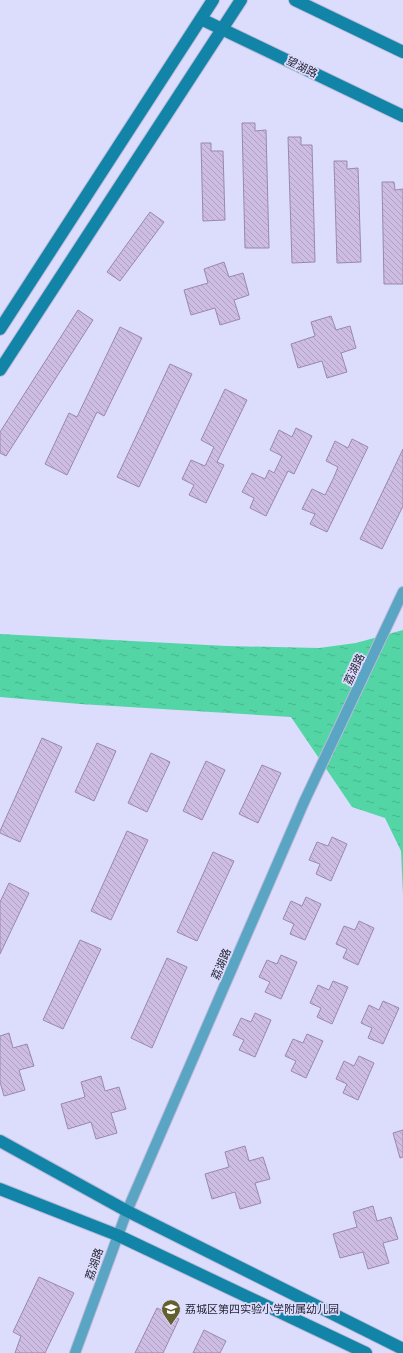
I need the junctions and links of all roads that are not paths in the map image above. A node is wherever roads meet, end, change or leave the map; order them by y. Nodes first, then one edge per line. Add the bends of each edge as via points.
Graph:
1 (213, 0) edge
2 (241, 0) edge
3 (295, 0) edge
4 (201, 19) junction
5 (222, 29) junction
6 (403, 52) edge
7 (403, 116) edge
8 (0, 329) edge
9 (0, 370) edge
10 (403, 592) edge
11 (0, 1141) edge
12 (0, 1188) edge
13 (127, 1211) junction
14 (117, 1235) junction
15 (403, 1349) edge
16 (75, 1353) edge
17 (366, 1353) edge

1 - 4 main road
2 - 5 main road
3 - 6 main road
4 - 5 main road, 望湖路
4 - 8 main road
5 - 7 main road, 望湖路
5 - 9 main road
10 - 13 street, 荔湖路 via 304,802
11 - 13 main road
12 - 14 main road
13 - 14 street, 荔湖路
13 - 15 main road
14 - 16 street, 荔湖路
14 - 17 main road

